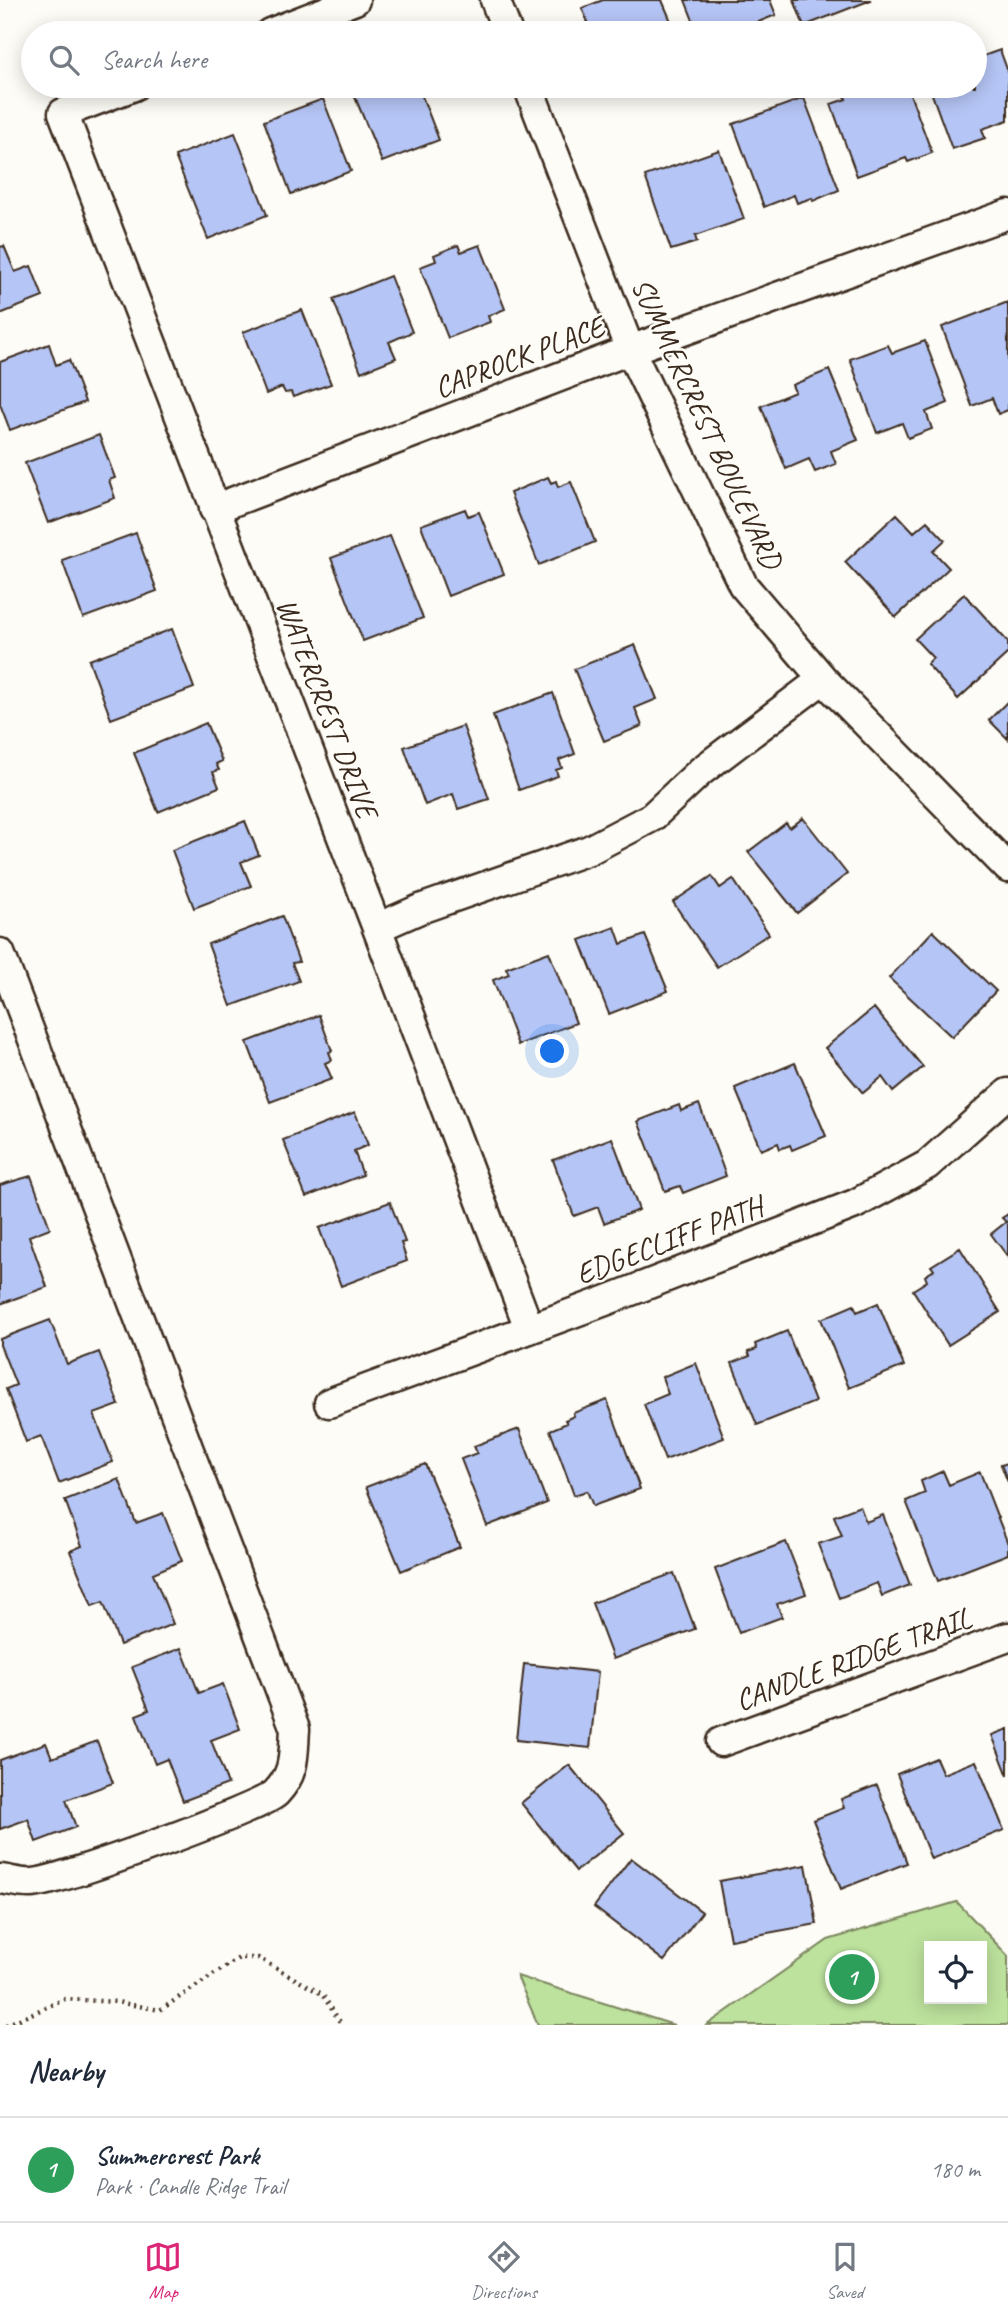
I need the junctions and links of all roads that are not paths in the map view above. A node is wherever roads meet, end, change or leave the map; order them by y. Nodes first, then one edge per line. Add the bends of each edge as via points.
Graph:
1 (355, 0) edge
2 (495, 0) edge
3 (301, 21) edge
4 (503, 21) edge
5 (102, 98) edge
6 (533, 98) edge
7 (1008, 214) edge
8 (630, 350) junction
9 (214, 509) junction
10 (822, 679) junction
11 (1008, 868) edge
12 (377, 928) junction
13 (0, 953) edge
14 (1008, 1093) edge
15 (529, 1328) junction
16 (329, 1403) dead end
17 (1008, 1637) edge
18 (721, 1742) dead end
19 (0, 1879) edge

1 - 3 street
2 - 4 street
5 - 9 street, WATERCREST DRIVE via 63,113
6 - 8 street, SUMMERCREST BOULEVARD
7 - 8 street, CAPROCK PLACE
8 - 9 street, CAPROCK PLACE
8 - 10 street, SUMMERCREST BOULEVARD via 743,585
9 - 12 street, WATERCREST DRIVE
10 - 11 street, SUMMERCREST BOULEVARD
10 - 12 street via 701,772 652,817 589,850
12 - 15 street, WATERCREST DRIVE
13 - 19 street via 295,1729 291,1772 274,1794 68,1875 32,1883
14 - 15 street, EDGECLIFF PATH via 927,1166 855,1204
15 - 16 street, EDGECLIFF PATH
17 - 18 street, CANDLE RIDGE TRAIL

